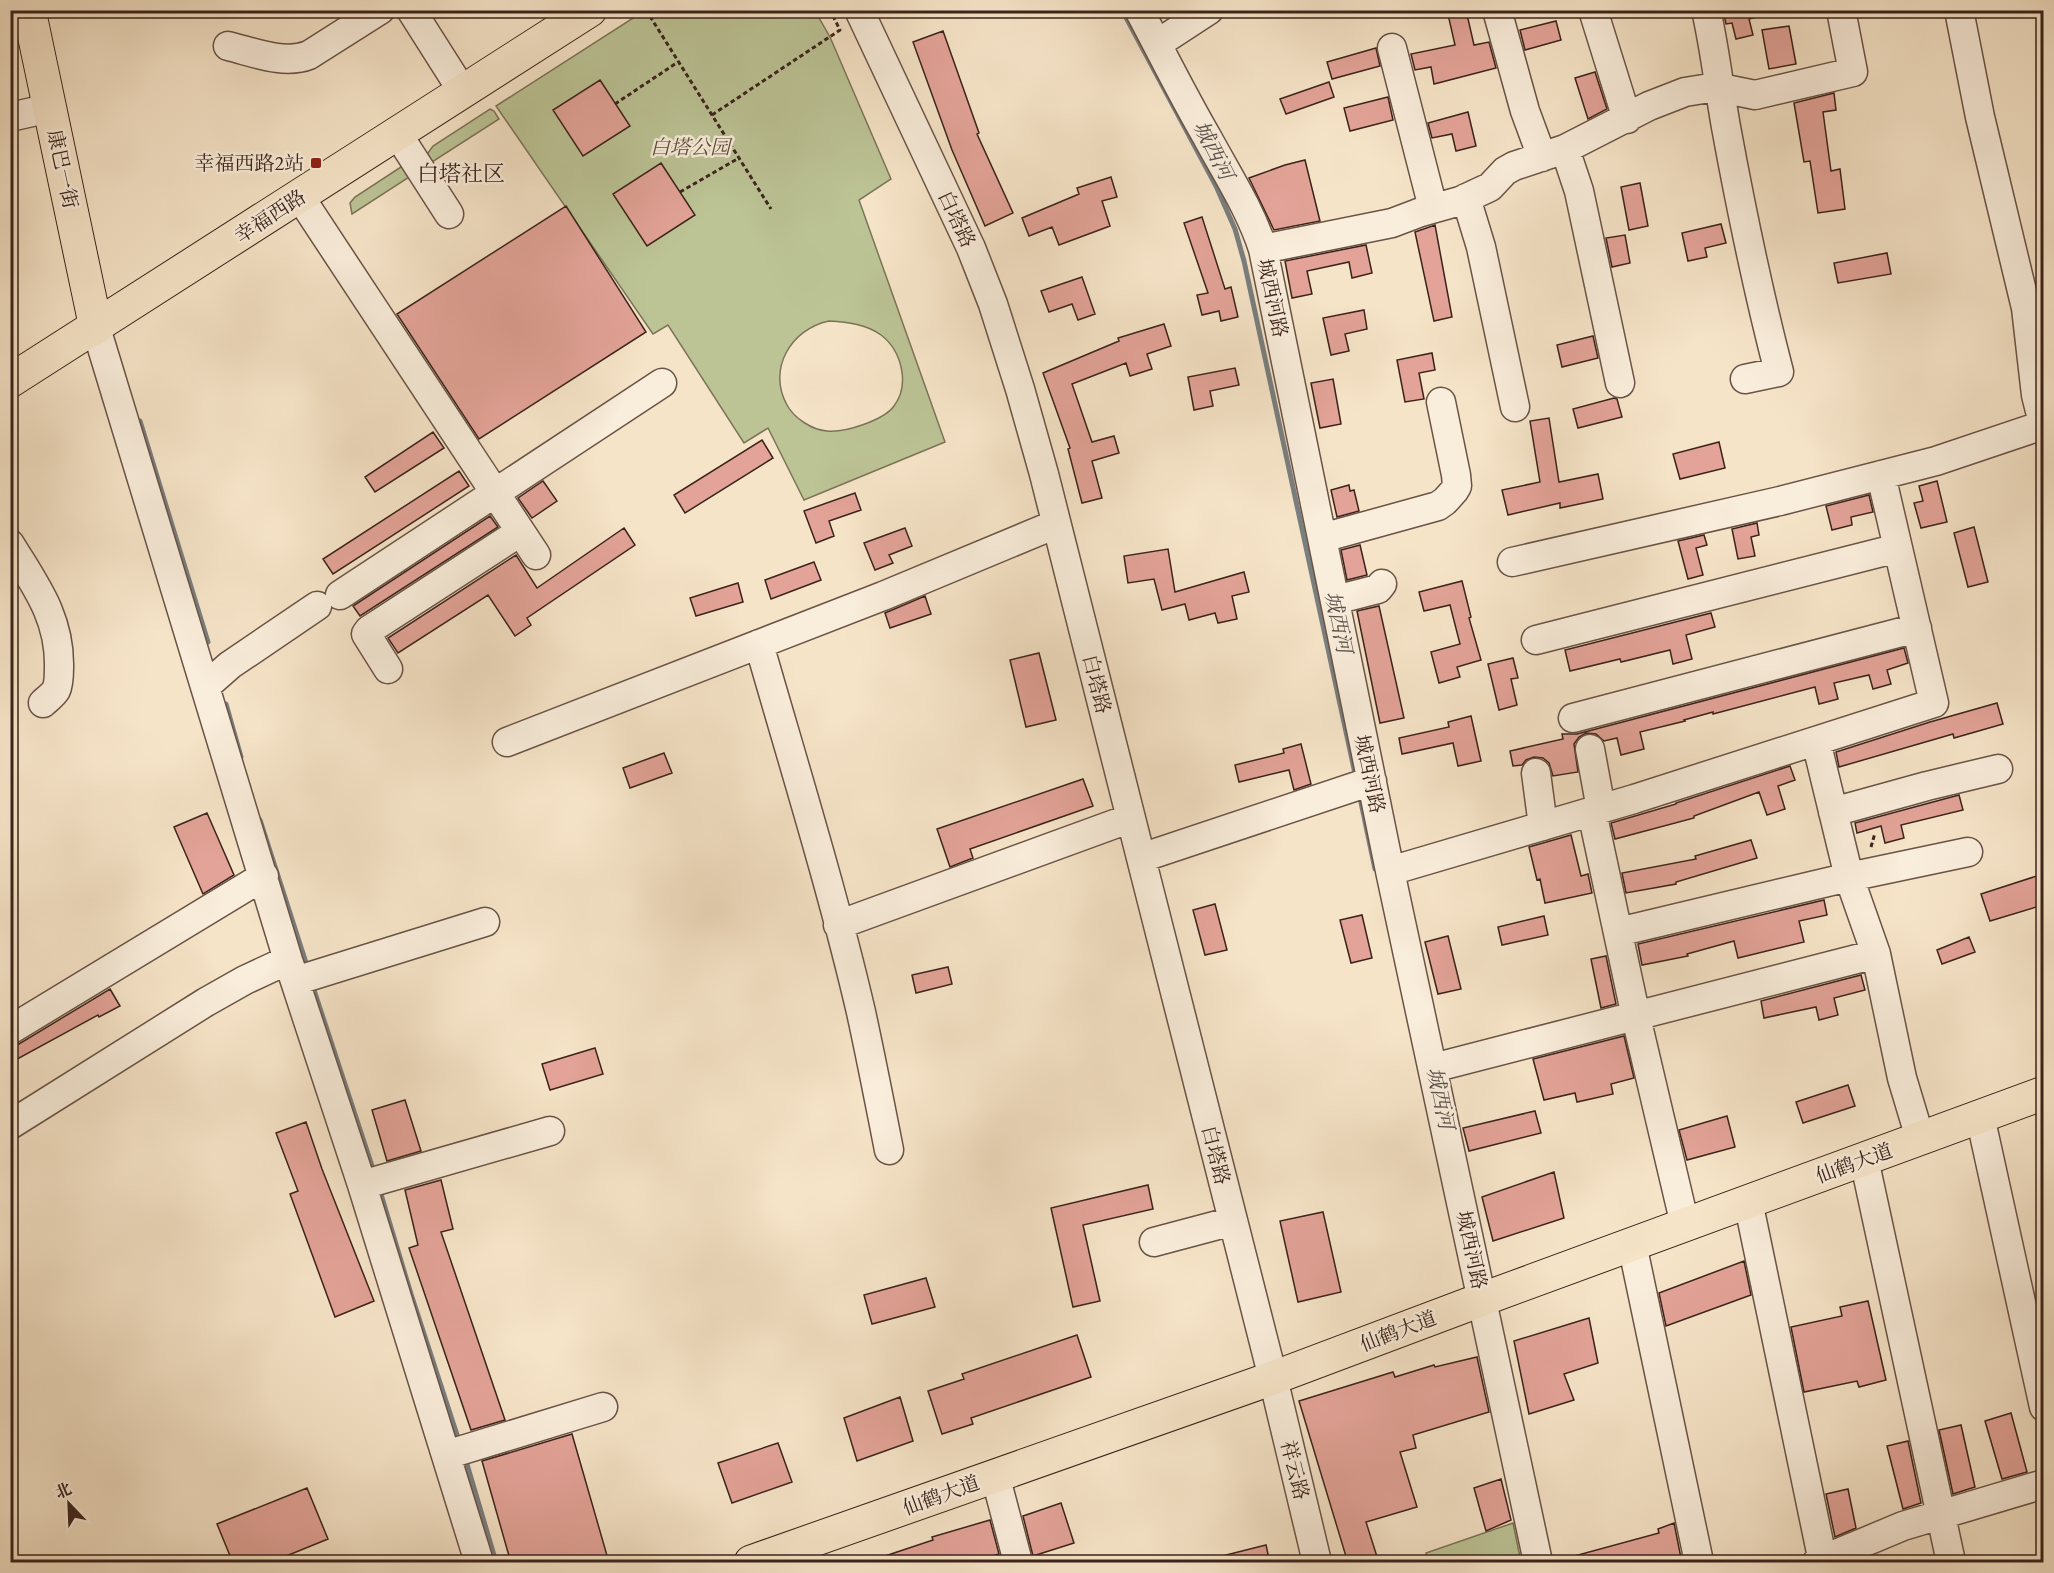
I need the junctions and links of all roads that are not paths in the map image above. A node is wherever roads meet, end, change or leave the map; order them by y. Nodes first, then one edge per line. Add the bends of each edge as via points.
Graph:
1 (29, 10) edge
2 (380, 10) edge
3 (411, 10) edge
4 (591, 10) edge
5 (859, 10) edge
6 (1139, 10) edge
7 (1209, 10) edge
8 (1497, 10) edge
9 (1593, 10) edge
10 (1706, 10) edge
11 (1841, 10) edge
12 (1959, 10) edge
13 (1157, 44) junction
14 (228, 46) dead end
15 (1392, 48) dead end
16 (1721, 87) junction
17 (463, 92) junction
18 (50, 108) junction
19 (10, 117) edge
20 (1627, 119) junction
21 (398, 133) junction
22 (1554, 153) junction
23 (300, 197) junction
24 (1466, 198) junction
25 (1433, 208) junction
26 (449, 214) dead end
27 (1263, 249) junction
28 (96, 328) junction
29 (1745, 379) dead end
30 (10, 381) edge
31 (662, 383) dead end
32 (1620, 383) dead end
33 (1441, 402) dead end
34 (1515, 407) dead end
35 (2043, 426) edge
36 (1881, 475) junction
37 (495, 493) junction
38 (1056, 524) junction
39 (520, 532) junction
40 (1322, 538) junction
41 (10, 544) edge
42 (1898, 549) junction
43 (536, 555) dead end
44 (1512, 562) dead end
45 (1382, 584) dead end
46 (1335, 600) junction
47 (1917, 628) junction
48 (1536, 640) dead end
49 (759, 644) junction
50 (388, 669) dead end
51 (205, 687) junction
52 (43, 703) dead end
53 (1573, 718) dead end
54 (507, 741) dead end
55 (1816, 741) junction
56 (1590, 749) dead end
57 (1998, 769) dead end
58 (1536, 773) dead end
59 (1360, 785) junction
60 (1596, 810) junction
61 (1833, 812) junction
62 (1131, 818) junction
63 (1543, 826) junction
64 (1968, 852) dead end
65 (1141, 858) junction
66 (1390, 871) junction
67 (1849, 877) junction
68 (255, 881) junction
69 (485, 922) dead end
70 (838, 925) junction
71 (1618, 932) junction
72 (1876, 954) junction
73 (285, 967) junction
74 (1636, 1017) junction
75 (10, 1030) edge
76 (1432, 1068) junction
77 (2043, 1093) edge
78 (1980, 1116) junction
79 (10, 1125) edge
80 (550, 1131) dead end
81 (1920, 1138) junction
82 (889, 1150) dead end
83 (1864, 1159) junction
84 (362, 1185) junction
85 (1748, 1202) junction
86 (1233, 1221) junction
87 (1685, 1225) junction
88 (1154, 1242) dead end
89 (1632, 1244) junction
90 (1483, 1299) junction
91 (1273, 1378) junction
92 (603, 1407) dead end
93 (2043, 1407) edge
94 (446, 1455) junction
95 (995, 1475) junction
96 (2043, 1484) edge
97 (1939, 1514) junction
98 (1821, 1562) edge
99 (479, 1563) edge
100 (751, 1563) edge
101 (1018, 1563) edge
102 (1317, 1563) edge
103 (1538, 1563) edge
104 (1699, 1563) edge
105 (1951, 1563) edge

1 - 18 main road, 康巴一街
2 - 14 street via 298,59
3 - 17 street
4 - 17 main road, 幸福西路
5 - 38 street, 白塔路 via 971,248 993,304
6 - 13 street, 城西河路
7 - 13 street
8 - 22 street via 1526,111
9 - 20 street
10 - 16 street
11 - 16 street via 1853,72 1755,94
12 - 35 street via 2026,308
13 - 27 street, 城西河路 via 1240,195
15 - 25 street
16 - 20 street via 1685,92
16 - 29 street via 1744,224 1779,372
17 - 21 main road, 幸福西路
18 - 19 street
18 - 28 main road, 康巴一街
20 - 22 street
21 - 23 main road, 幸福西路
21 - 26 street
22 - 24 street via 1514,166 1490,186
22 - 32 street via 1579,191
23 - 28 main road, 幸福西路
23 - 37 street
24 - 25 street
24 - 34 street via 1481,247
25 - 27 street via 1392,223
27 - 40 street, 城西河路
28 - 30 main road, 幸福西路
28 - 51 street
31 - 37 street
33 - 40 street via 1456,475 1457,486 1450,496 1430,509
35 - 36 street
36 - 42 street
36 - 44 street
37 - 39 street
37 - 51 street via 230,665
38 - 49 street
38 - 62 street, 白塔路
39 - 43 street
39 - 50 street via 369,630 366,634
40 - 46 street, 城西河路
41 - 52 street via 44,600 57,636 56,691
42 - 47 street
42 - 48 street
45 - 46 street via 1378,589
46 - 59 street, 城西河路
47 - 53 street
47 - 55 street via 1934,703
49 - 54 street
49 - 70 street
51 - 68 street
55 - 60 street
55 - 61 street
56 - 60 street
57 - 61 street
58 - 63 street
59 - 65 street
59 - 66 street, 城西河路
60 - 63 street
60 - 71 street
61 - 67 street
62 - 65 street, 白塔路
62 - 70 street
63 - 66 street
64 - 67 street
65 - 86 street, 白塔路
66 - 76 street, 城西河路
67 - 71 street
67 - 72 street
68 - 73 street
68 - 75 street
69 - 73 street
70 - 82 street via 861,1012
71 - 74 street
72 - 74 street
72 - 81 street via 1902,1078
73 - 79 street via 206,1002
73 - 84 street
74 - 76 street
74 - 87 street
76 - 90 street, 城西河路
77 - 78 main road, 仙鹤大道
78 - 81 main road, 仙鹤大道
78 - 93 street
80 - 84 street
81 - 83 main road, 仙鹤大道
83 - 85 main road, 仙鹤大道
83 - 97 street
84 - 94 street
85 - 87 main road, 仙鹤大道
85 - 98 street
86 - 88 street
86 - 91 street, 白塔路
87 - 89 main road, 仙鹤大道
89 - 90 main road, 仙鹤大道
89 - 104 street
90 - 91 main road, 仙鹤大道
90 - 103 street, 城西河路
91 - 95 main road, 仙鹤大道
91 - 102 street, 祥云路
92 - 94 street
94 - 99 street
95 - 100 main road, 仙鹤大道
95 - 101 street
96 - 97 street
97 - 98 street
97 - 105 street

